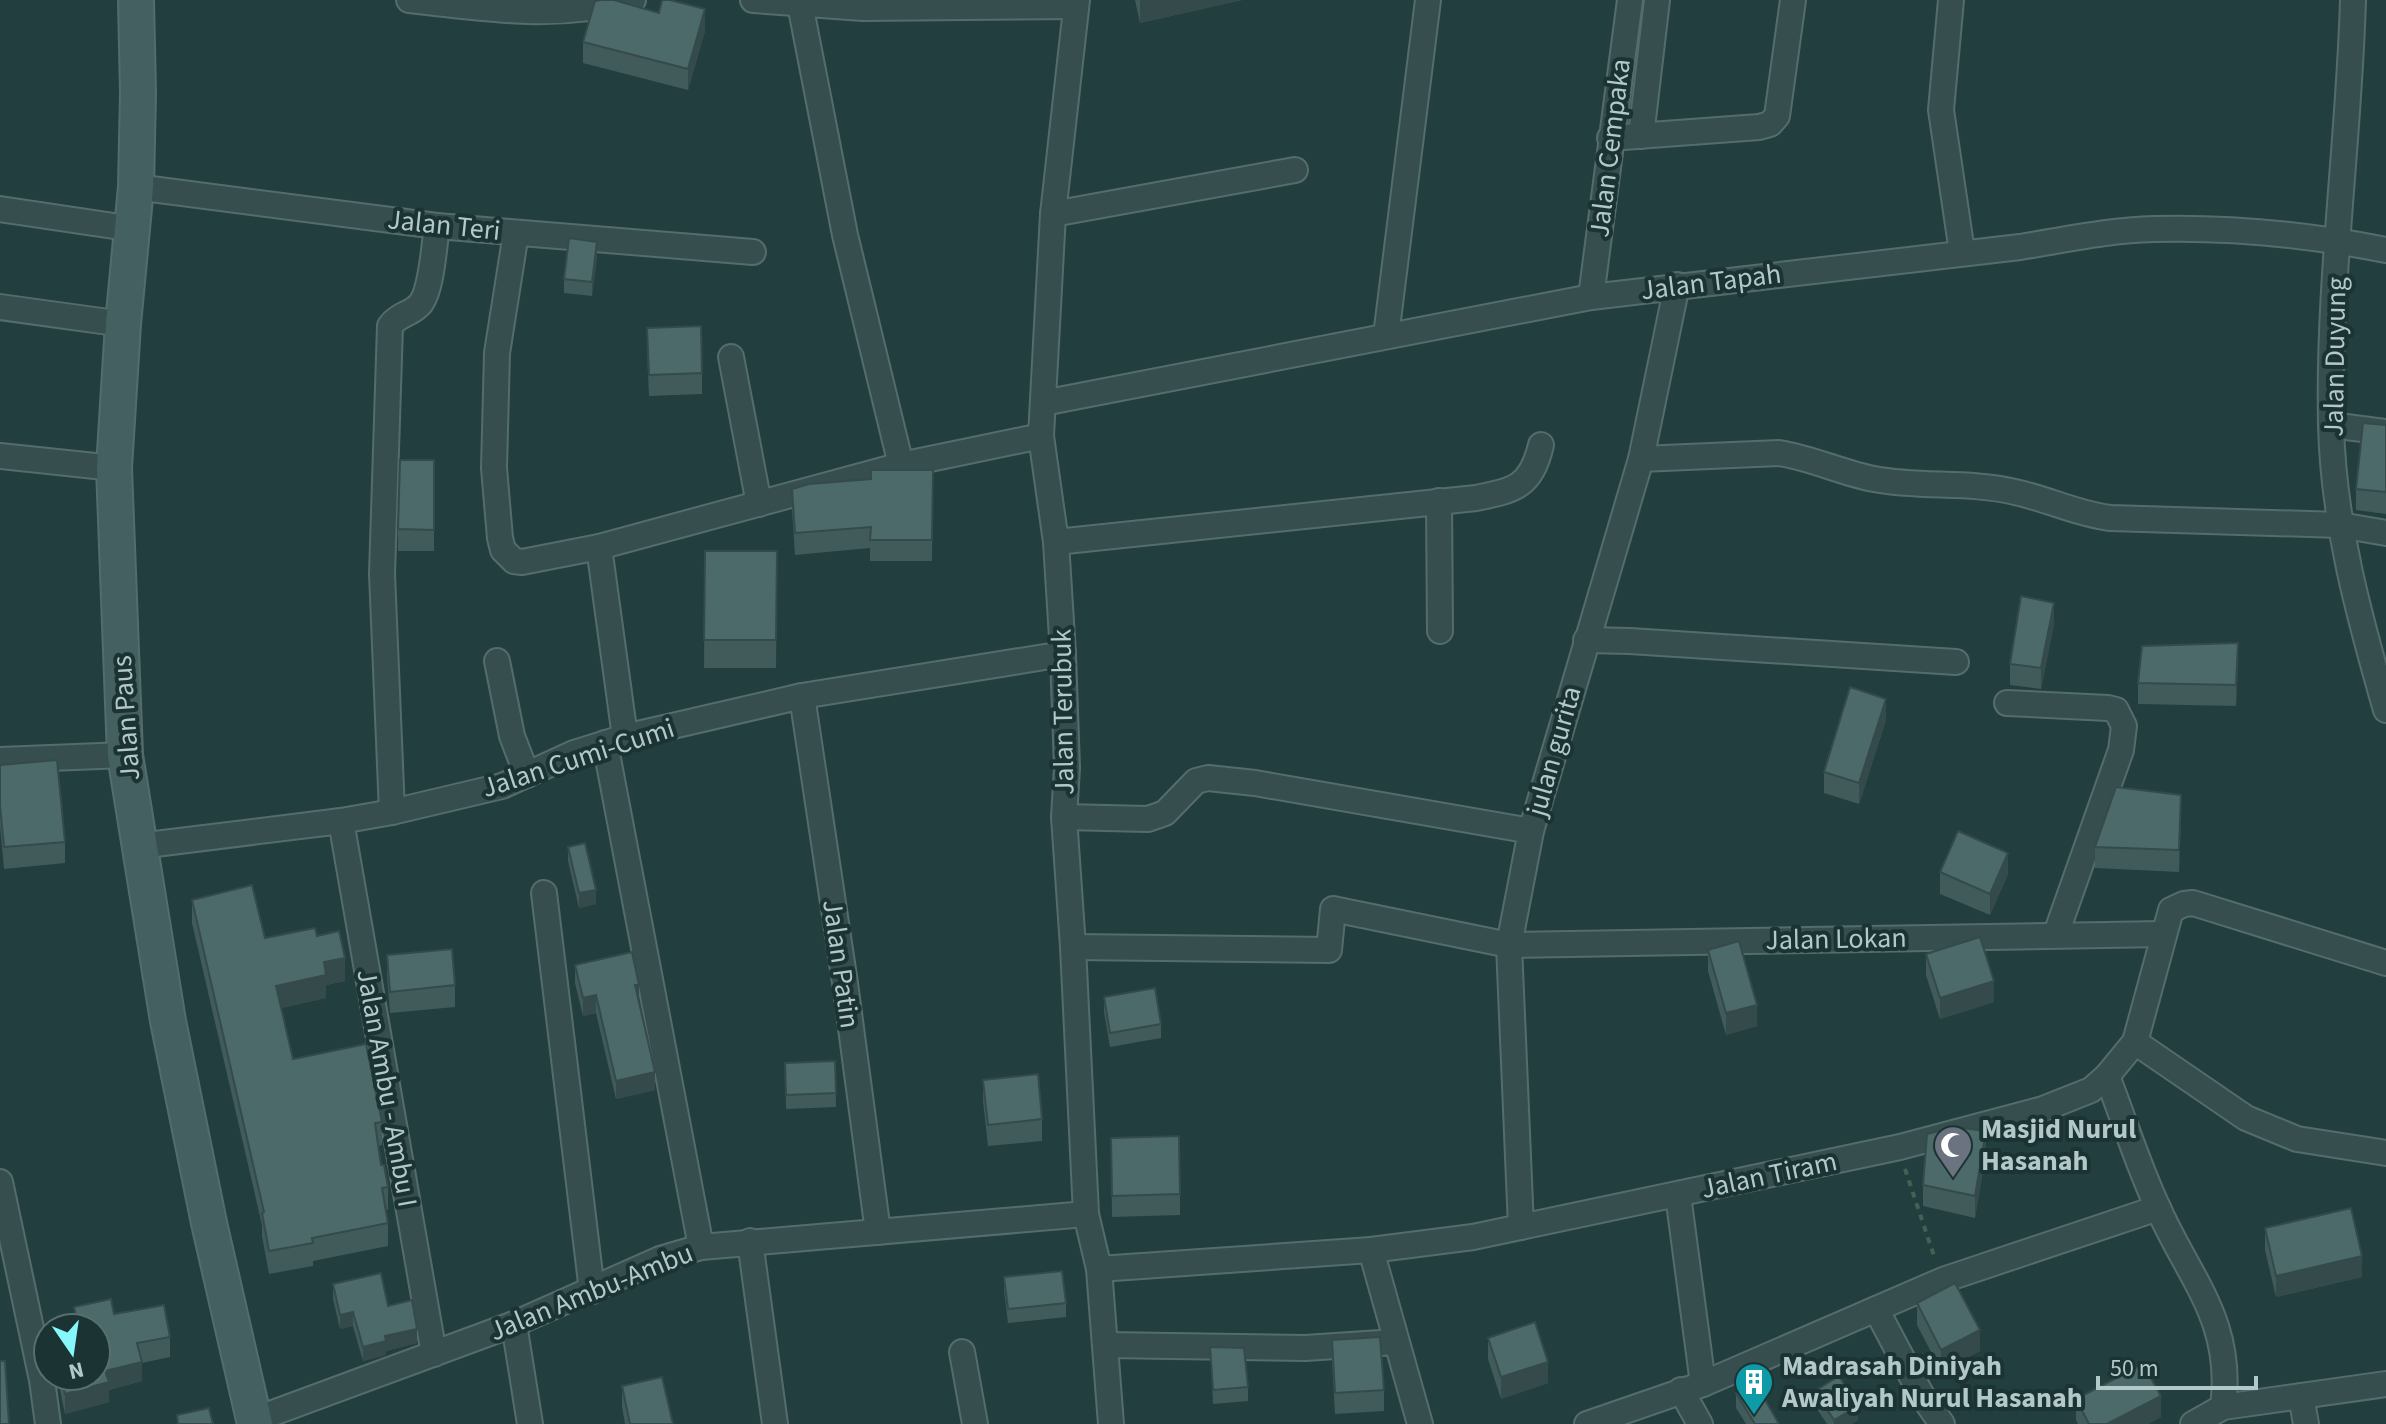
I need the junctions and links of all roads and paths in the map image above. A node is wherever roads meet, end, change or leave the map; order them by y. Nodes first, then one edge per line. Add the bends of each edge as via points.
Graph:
1 (136, 0) edge
2 (409, 0) edge
3 (633, 0) edge
4 (753, 0) edge
5 (1428, 0) edge
6 (1630, 0) edge
7 (1657, 0) edge
8 (1793, 0) edge
9 (1951, 0) edge
10 (2353, 0) edge
11 (1076, 3) edge
12 (800, 4) junction
13 (1625, 32) junction
14 (1652, 34) junction
15 (1641, 136) junction
16 (1610, 138) junction
17 (1295, 170) dead end
18 (136, 187) junction
19 (0, 209) edge
20 (1053, 214) junction
21 (437, 226) junction
22 (134, 229) junction
23 (516, 233) junction
24 (2337, 240) junction
25 (2386, 250) edge
26 (753, 252) dead end
27 (1962, 252) junction
28 (1677, 285) junction
29 (1591, 297) junction
30 (0, 307) edge
31 (123, 324) junction
32 (1386, 336) junction
33 (731, 357) dead end
34 (1043, 403) junction
35 (2331, 425) junction
36 (2386, 432) edge
37 (1041, 436) junction
38 (1541, 445) dead end
39 (0, 456) edge
40 (1641, 459) junction
41 (901, 465) junction
42 (114, 468) junction
43 (1439, 501) junction
44 (759, 504) junction
45 (2340, 525) junction
46 (2386, 533) edge
47 (1056, 542) junction
48 (599, 547) junction
49 (1440, 631) dead end
50 (1586, 640) junction
51 (1063, 654) junction
52 (497, 661) dead end
53 (1956, 662) dead end
54 (802, 696) junction
55 (2007, 703) dead end
56 (2386, 710) edge
57 (615, 740) junction
58 (125, 755) junction
59 (0, 760) edge
60 (527, 775) junction
61 (392, 812) junction
62 (1064, 817) junction
63 (341, 821) junction
64 (1531, 831) junction
65 (139, 846) junction
66 (544, 893) dead end
67 (2056, 934) junction
68 (2163, 934) junction
69 (1509, 945) junction
70 (1073, 947) junction
71 (2386, 963) edge
72 (2135, 1042) junction
73 (2107, 1076) junction
74 (1900, 1147) junction
75 (2386, 1153) edge
76 (0, 1182) edge
77 (1678, 1195) junction
78 (2158, 1208) junction
79 (1086, 1214) junction
80 (1521, 1227) junction
81 (878, 1232) junction
82 (750, 1241) junction
83 (701, 1247) junction
84 (1371, 1250) junction
85 (1099, 1269) junction
86 (1943, 1280) junction
87 (592, 1291) junction
88 (1876, 1309) junction
89 (514, 1324) junction
90 (1396, 1342) junction
91 (1106, 1345) junction
92 (962, 1352) dead end
93 (434, 1354) junction
94 (2386, 1384) edge
95 (1692, 1387) junction
96 (2301, 1396) junction
97 (2223, 1407) junction
98 (254, 1422) edge
99 (48, 1424) edge
100 (530, 1424) edge
101 (775, 1424) edge
102 (975, 1424) edge
103 (1111, 1424) edge
104 (1420, 1424) edge
105 (1587, 1424) edge
106 (1700, 1424) edge
107 (1942, 1424) edge
108 (2193, 1424) edge
109 (2306, 1424) edge

1 - 18 main road, Jalan Paus
2 - 3 street via 565,12
4 - 12 street
5 - 32 street
6 - 13 street, Jalan Cempaka
7 - 14 street
8 - 15 street via 1777,116 1770,124
9 - 27 street via 1941,110
10 - 24 street, Jalan Duyung
11 - 12 street via 863,8
11 - 20 street, Jalan Terubuk
12 - 41 street via 845,235
13 - 14 street
13 - 16 street, Jalan Cempaka
14 - 15 street
15 - 16 street
16 - 29 street, Jalan Cempaka
17 - 20 street
18 - 21 street, Jalan Teri
18 - 22 main road, Jalan Paus
19 - 22 street
20 - 34 street, Jalan Terubuk
21 - 23 street, Jalan Teri
21 - 61 street via 424,297 390,326 382,574
22 - 31 main road, Jalan Paus
23 - 26 street, Jalan Teri
23 - 48 street via 497,353 494,468 500,538 508,557 522,562
24 - 25 street, Jalan Tapah
24 - 27 street, Jalan Tapah via 2152,229
24 - 35 street, Jalan Duyung
27 - 28 street, Jalan Tapah
28 - 29 street, Jalan Tapah
28 - 40 street, julan gurita
29 - 32 street, Jalan Tapah
30 - 31 street
31 - 42 main road, Jalan Paus
32 - 34 street, Jalan Tapah
33 - 44 street
34 - 37 street, Jalan Terubuk
35 - 36 street
35 - 45 street, Jalan Duyung
37 - 41 street
37 - 47 street, Jalan Terubuk
38 - 43 street via 1524,484 1505,492
39 - 42 street
40 - 45 street via 1779,453 1877,480 2017,492 2098,516
40 - 50 street, julan gurita
41 - 44 street
42 - 58 main road, Jalan Paus
43 - 47 street
43 - 49 street
44 - 48 street
45 - 46 street
45 - 56 street, Jalan Duyung
47 - 51 street, Jalan Terubuk
48 - 57 street
50 - 53 street
50 - 64 street, julan gurita
51 - 54 street, Jalan Cumi-Cumi
51 - 62 street, Jalan Terubuk
52 - 60 street via 512,736
54 - 57 street, Jalan Cumi-Cumi
54 - 81 street, Jalan Patin
55 - 67 street via 2108,708 2116,710 2124,726 2116,769
57 - 60 street, Jalan Cumi-Cumi
57 - 83 street
58 - 59 street
58 - 65 main road, Jalan Paus
60 - 61 street, Jalan Cumi-Cumi via 502,786
61 - 63 street, Jalan Cumi-Cumi
62 - 64 street via 1148,819 1165,813 1196,781 1208,778
62 - 70 street, Jalan Terubuk
63 - 65 street, Jalan Cumi-Cumi
63 - 93 street, Jalan Ambu - Ambu I
64 - 69 street, julan gurita
65 - 98 main road, Jalan Paus via 174,1052
66 - 87 street
67 - 68 street, Jalan Lokan
67 - 69 street, Jalan Lokan
68 - 71 street via 2171,910 2193,903
68 - 72 street
69 - 70 street, Jalan Lokan via 1333,909 1329,950
69 - 80 street, julan gurita
70 - 79 street, Jalan Terubuk
72 - 73 street, Jalan Tiram
72 - 75 street via 2246,1118 2297,1139
73 - 74 street, Jalan Tiram via 2091,1090 2043,1109
73 - 78 street
74 - 77 street, Jalan Tiram
74 - 86 path
76 - 99 street
77 - 80 street, Jalan Tiram
77 - 95 street
78 - 86 street
78 - 97 street via 2212,1311 2223,1346
79 - 81 street, Jalan Ambu-Ambu
79 - 85 street, Jalan Terubuk
80 - 84 street, Jalan Tiram
81 - 82 street, Jalan Ambu-Ambu
82 - 83 street, Jalan Ambu-Ambu
82 - 101 street
83 - 87 street, Jalan Ambu-Ambu via 660,1259
84 - 85 street, Jalan Tiram
84 - 90 street
85 - 91 street, Jalan Terubuk
86 - 88 street
87 - 89 street, Jalan Ambu-Ambu
88 - 95 street
88 - 107 street
89 - 93 street, Jalan Ambu-Ambu
89 - 100 street
90 - 91 street via 1316,1348
90 - 104 street
91 - 103 street, Jalan Terubuk
92 - 102 street
93 - 98 street, Jalan Ambu-Ambu
94 - 96 street
95 - 105 street
95 - 106 street
96 - 97 street
96 - 109 street
97 - 108 street

